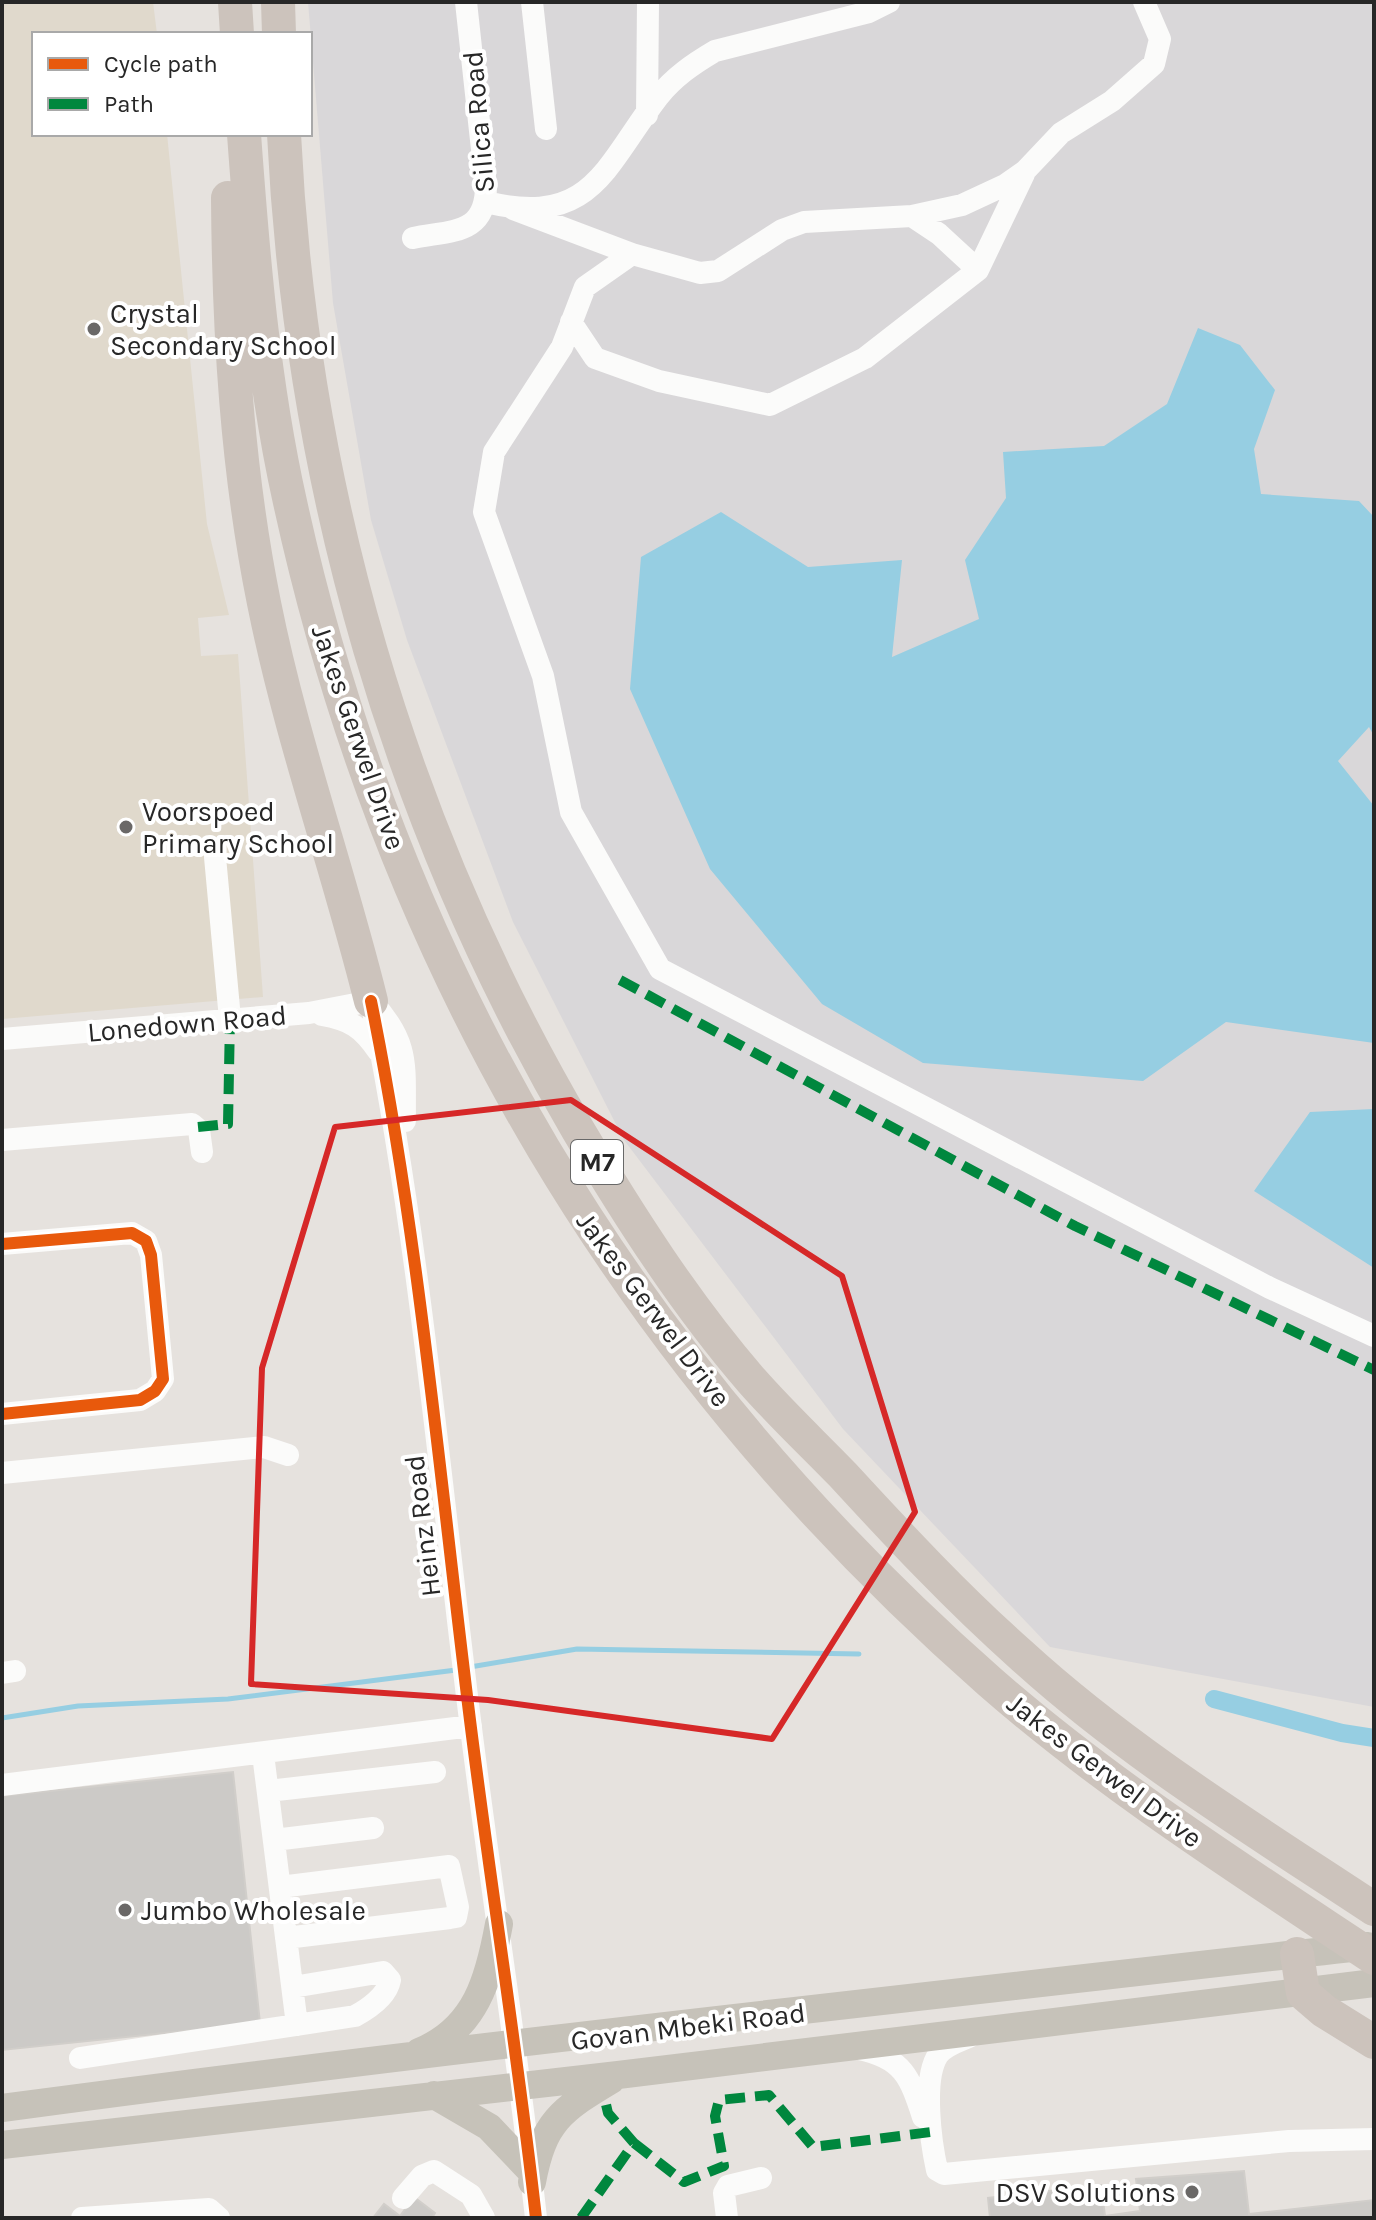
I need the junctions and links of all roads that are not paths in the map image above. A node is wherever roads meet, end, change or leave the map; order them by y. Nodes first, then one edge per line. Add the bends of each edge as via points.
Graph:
1 (232, 2) edge
2 (278, 2) edge
3 (466, 2) edge
4 (532, 2) edge
5 (648, 2) edge
6 (889, 2) edge
7 (1144, 2) edge
8 (229, 32) edge
9 (237, 32) edge
10 (279, 32) edge
11 (647, 115) junction
12 (546, 129) dead end
13 (227, 136) edge
14 (244, 136) edge
15 (284, 136) edge
16 (1025, 171) junction
17 (486, 202) junction
18 (513, 209) junction
19 (912, 216) junction
20 (413, 238) dead end
21 (632, 254) junction
22 (978, 270) junction
23 (571, 322) junction
24 (215, 857) dead end
25 (371, 1001) junction
26 (309, 1013) junction
27 (230, 1019) junction
28 (2, 1039) edge
29 (383, 1058) junction
30 (2, 1140) edge
31 (202, 1152) dead end
32 (403, 1170) junction
33 (2, 1244) edge
34 (1374, 1336) edge
35 (2, 1414) edge
36 (288, 1455) dead end
37 (2, 1473) edge
38 (469, 1716) junction
39 (263, 1754) junction
40 (435, 1772) dead end
41 (2, 1785) edge
42 (268, 1791) junction
43 (373, 1828) dead end
44 (274, 1840) junction
45 (280, 1887) junction
46 (1373, 1908) edge
47 (499, 1924) junction
48 (286, 1938) junction
49 (1374, 1946) edge
50 (1297, 1954) junction
51 (1374, 1958) edge
52 (1374, 1983) edge
53 (293, 1987) junction
54 (1303, 1993) junction
55 (297, 2025) junction
56 (979, 2032) junction
57 (1374, 2042) edge
58 (516, 2046) junction
59 (850, 2048) junction
60 (407, 2057) junction
61 (80, 2058) dead end
62 (618, 2075) junction
63 (521, 2086) junction
64 (434, 2095) junction
65 (2, 2108) edge
66 (931, 2132) junction
67 (1374, 2139) edge
68 (2, 2145) edge
69 (532, 2176) junction
70 (761, 2178) dead end
71 (403, 2198) dead end
72 (82, 2218) edge
73 (219, 2218) edge
74 (484, 2218) edge
75 (536, 2218) edge
76 (727, 2218) edge

1 - 8 highway
1 - 9 highway
2 - 10 highway
3 - 17 street, Silica Road
4 - 12 street
5 - 11 street
6 - 11 street via 869,12 715,51 677,77
7 - 16 street via 1160,39 1154,64 1112,101 1061,133
11 - 18 street via 621,154 586,190 554,206
13 - 25 highway via 233,381 252,533 279,669
14 - 51 highway, Jakes Gerwel Drive / M7 via 259,324 289,497 339,693 402,866 450,975 508,1091 574,1201 648,1310 788,1481 893,1593 1085,1760
15 - 46 highway, Jakes Gerwel Drive / M7 via 298,318 328,490 377,677 440,855 491,967 544,1072 611,1185 751,1379 927,1567 1023,1657 1118,1735
16 - 19 street via 962,205
16 - 22 street
17 - 18 street
17 - 20 street, Silica Road via 484,214 468,227
18 - 21 street
19 - 21 street via 804,222 718,271 686,272
19 - 22 street
21 - 23 street via 585,287
22 - 23 street via 865,358 770,405 659,381 595,358
23 - 34 street via 562,347 494,452 484,512 543,676 571,812 660,969 1270,1288
24 - 27 street
25 - 26 street, Lonedown Road
25 - 29 street, Heinz Road
25 - 32 street, Heinz Road via 394,1028 404,1051
26 - 27 street, Lonedown Road
26 - 29 street via 351,1021
27 - 28 street, Lonedown Road
29 - 32 street, Heinz Road
30 - 31 street via 192,1124 199,1130
32 - 38 street, Heinz Road
33 - 35 street via 132,1233 142,1238 151,1255 163,1379 140,1400
36 - 37 street via 264,1447
38 - 39 street
38 - 47 street, Heinz Road
39 - 41 street
39 - 42 street
40 - 42 street
42 - 44 street
43 - 44 street
44 - 45 street
45 - 48 street
45 - 48 street via 449,1866 459,1913
47 - 58 street, Heinz Road
47 - 60 main road via 489,1977 472,2011 448,2036
48 - 53 street
49 - 50 main road, Govan Mbeki Road
50 - 54 highway
50 - 58 main road, Govan Mbeki Road
52 - 54 main road, Govan Mbeki Road
53 - 55 street
53 - 55 street via 383,1972 390,1980 370,2007 355,2016
54 - 56 main road, Govan Mbeki Road
54 - 57 highway
55 - 61 street
56 - 59 main road, Govan Mbeki Road
56 - 66 street via 938,2055 932,2072
58 - 60 main road, Govan Mbeki Road
58 - 63 street, Heinz Road
59 - 62 main road, Govan Mbeki Road
59 - 66 street via 880,2053 907,2074
60 - 65 main road, Govan Mbeki Road
62 - 63 main road, Govan Mbeki Road
62 - 69 main road via 555,2118
63 - 64 main road, Govan Mbeki Road
63 - 69 street, Heinz Road
64 - 68 main road, Govan Mbeki Road
64 - 69 main road via 489,2127
66 - 67 street via 937,2170 944,2174 1289,2141
69 - 75 street, Heinz Road
70 - 76 street via 728,2186
71 - 74 street via 422,2176 434,2171 471,2195
72 - 73 street via 209,2209

